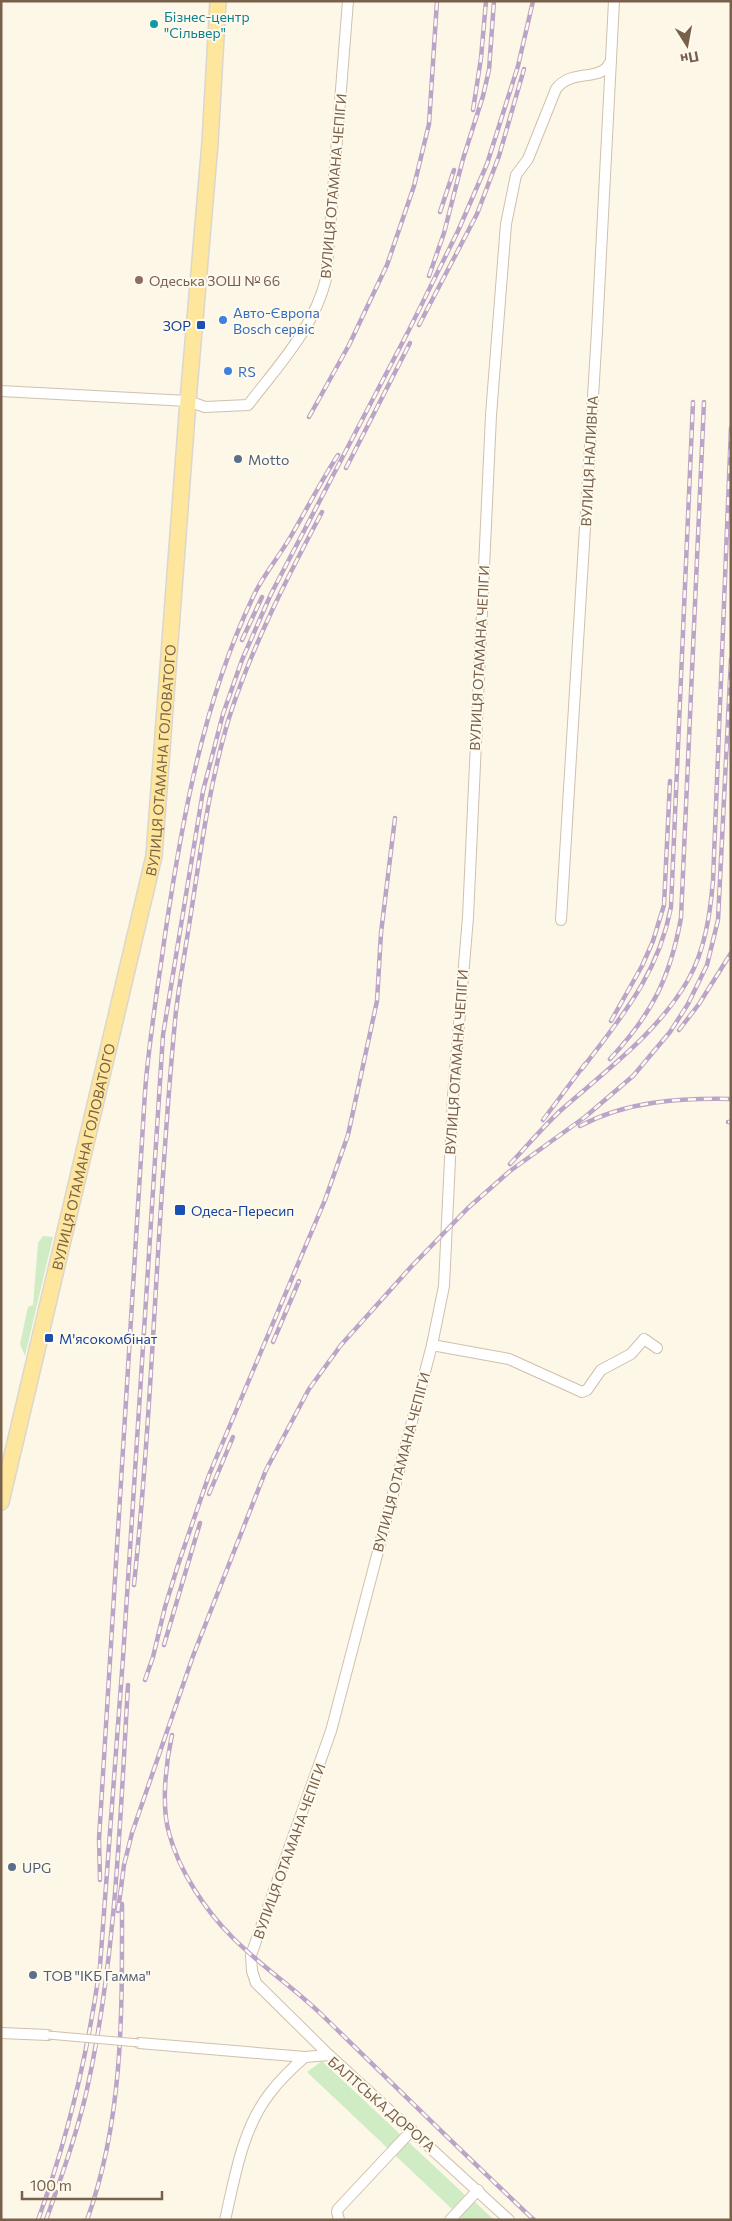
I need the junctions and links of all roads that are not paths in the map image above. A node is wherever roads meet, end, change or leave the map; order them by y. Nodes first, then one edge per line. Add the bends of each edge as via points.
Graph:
1 (218, 1) edge
2 (348, 1) edge
3 (614, 1) edge
4 (611, 60) junction
5 (1, 391) edge
6 (188, 401) junction
7 (561, 920) dead end
8 (432, 1345) junction
9 (657, 1348) dead end
10 (1, 1502) edge
11 (1, 2033) edge
12 (48, 2035) joint
13 (139, 2043) joint
14 (329, 2054) junction
15 (305, 2057) junction
16 (412, 2130) junction
17 (478, 2190) junction
18 (225, 2220) edge
19 (339, 2220) edge
20 (450, 2220) edge
21 (509, 2220) edge

1 - 6 main road, ВУЛИЦЯ ОТАМАНА ГОЛОВАТОГО via 210,143
2 - 6 street, ВУЛИЦЯ ОТАМАНА ЧЕПІГИ via 323,292 302,334 248,406 206,407
3 - 4 street, ВУЛИЦЯ НАЛИВНА
4 - 7 street, ВУЛИЦЯ НАЛИВНА
4 - 8 street, ВУЛИЦЯ ОТАМАНА ЧЕПІГИ via 609,66 600,72 572,77 556,89 528,159 516,175 506,224 491,415 468,916 452,1096 444,1286
5 - 6 street
6 - 10 main road, ВУЛИЦЯ ОТАМАНА ГОЛОВАТОГО via 154,856
8 - 9 street via 509,1359 582,1392 601,1370 631,1354 644,1339
8 - 14 street, ВУЛИЦЯ ОТАМАНА ЧЕПІГИ via 331,1731 252,1955 256,1983
11 - 12 street
12 - 13 street, bridge
13 - 15 street, БАЛТСЬКА ДОРОГА
14 - 15 street, БАЛТСЬКА ДОРОГА
14 - 16 street, БАЛТСЬКА ДОРОГА
15 - 18 street via 268,2094 254,2120 240,2156
16 - 17 street, БАЛТСЬКА ДОРОГА
16 - 19 street via 338,2209
17 - 20 street
17 - 21 street, БАЛТСЬКА ДОРОГА

